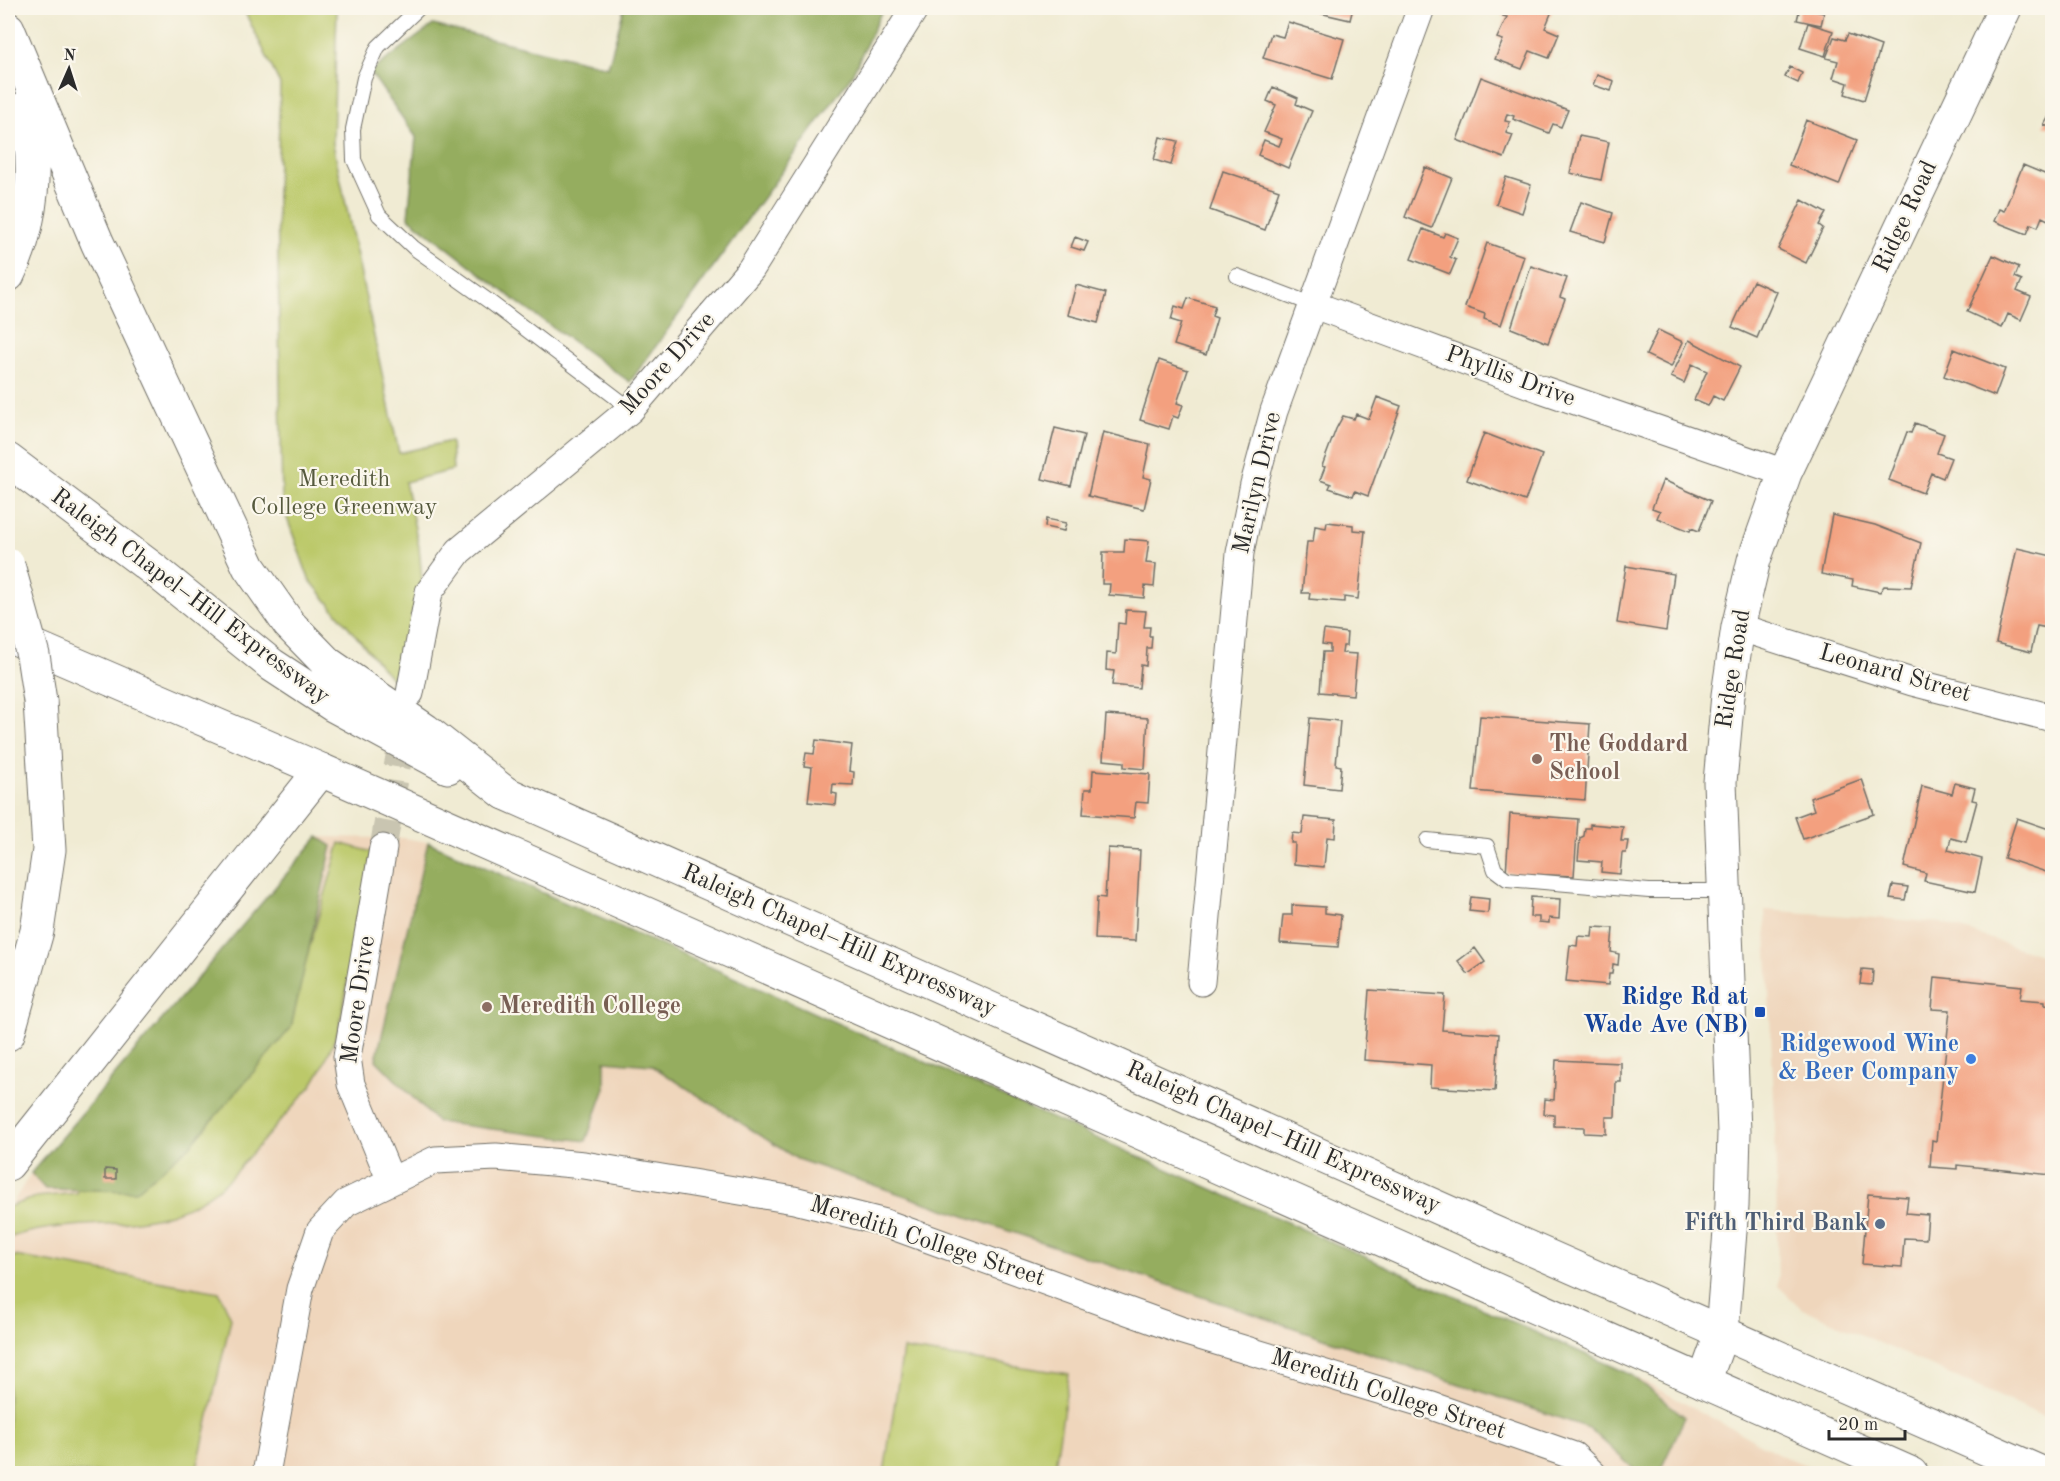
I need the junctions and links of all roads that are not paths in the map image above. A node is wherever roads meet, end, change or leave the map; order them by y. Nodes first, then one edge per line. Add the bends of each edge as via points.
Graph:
1 (419, 8) edge
2 (915, 8) edge
3 (1421, 8) edge
4 (2005, 8) edge
5 (8, 30) edge
6 (8, 275) edge
7 (1237, 276) dead end
8 (1314, 305) junction
9 (631, 409) junction
10 (8, 460) edge
11 (1785, 473) junction
12 (8, 565) edge
13 (1738, 627) junction
14 (8, 635) edge
15 (410, 693) tunnel mouth
16 (2052, 718) edge
17 (321, 770) junction
18 (505, 793) junction
19 (1427, 840) dead end
20 (382, 848) tunnel mouth
21 (1723, 891) junction
22 (1201, 982) dead end
23 (8, 1034) edge
24 (8, 1164) edge
25 (391, 1181) junction
26 (1722, 1332) junction
27 (1704, 1382) junction
28 (266, 1473) edge
29 (1593, 1473) edge
30 (1912, 1473) edge
31 (2044, 1473) edge

1 - 9 lane via 378,48 364,78 353,129 354,160 379,215 414,248
2 - 9 street, Moore Drive via 751,269
3 - 8 street, Marilyn Drive
4 - 11 main road, Ridge Road
5 - 6 main road via 33,140 34,174 29,208
5 - 18 main road via 97,242 249,567 289,624 327,663 425,730
7 - 8 lane, Phyllis Drive
8 - 11 street, Phyllis Drive
8 - 22 street, Marilyn Drive via 1274,411 1240,553
9 - 15 street, Moore Drive via 459,550 429,592
10 - 18 main road, Raleigh Chapel–Hill Expressway via 272,665 315,694 463,776
11 - 13 main road, Ridge Road via 1754,560
12 - 23 main road, bridge via 33,656 40,701 49,850 37,931
13 - 16 street, Leonard Street via 1912,682
13 - 21 main road, Ridge Road via 1720,775
14 - 17 main road
17 - 24 main road
17 - 27 main road
18 - 26 main road, Raleigh Chapel–Hill Expressway
19 - 21 lane via 1487,846 1495,870 1507,879 1649,891
20 - 25 street, Moore Drive via 347,1057 351,1084
21 - 26 main road, Ridge Road via 1734,1132
25 - 28 street, Meredith College Street via 346,1203 321,1231 300,1289
25 - 29 street, Meredith College Street via 435,1160 496,1157 584,1165 794,1200 882,1222 1180,1330 1443,1410 1574,1456
26 - 27 main road, Ridge Road
26 - 31 main road, Raleigh Chapel–Hill Expressway
27 - 30 main road

